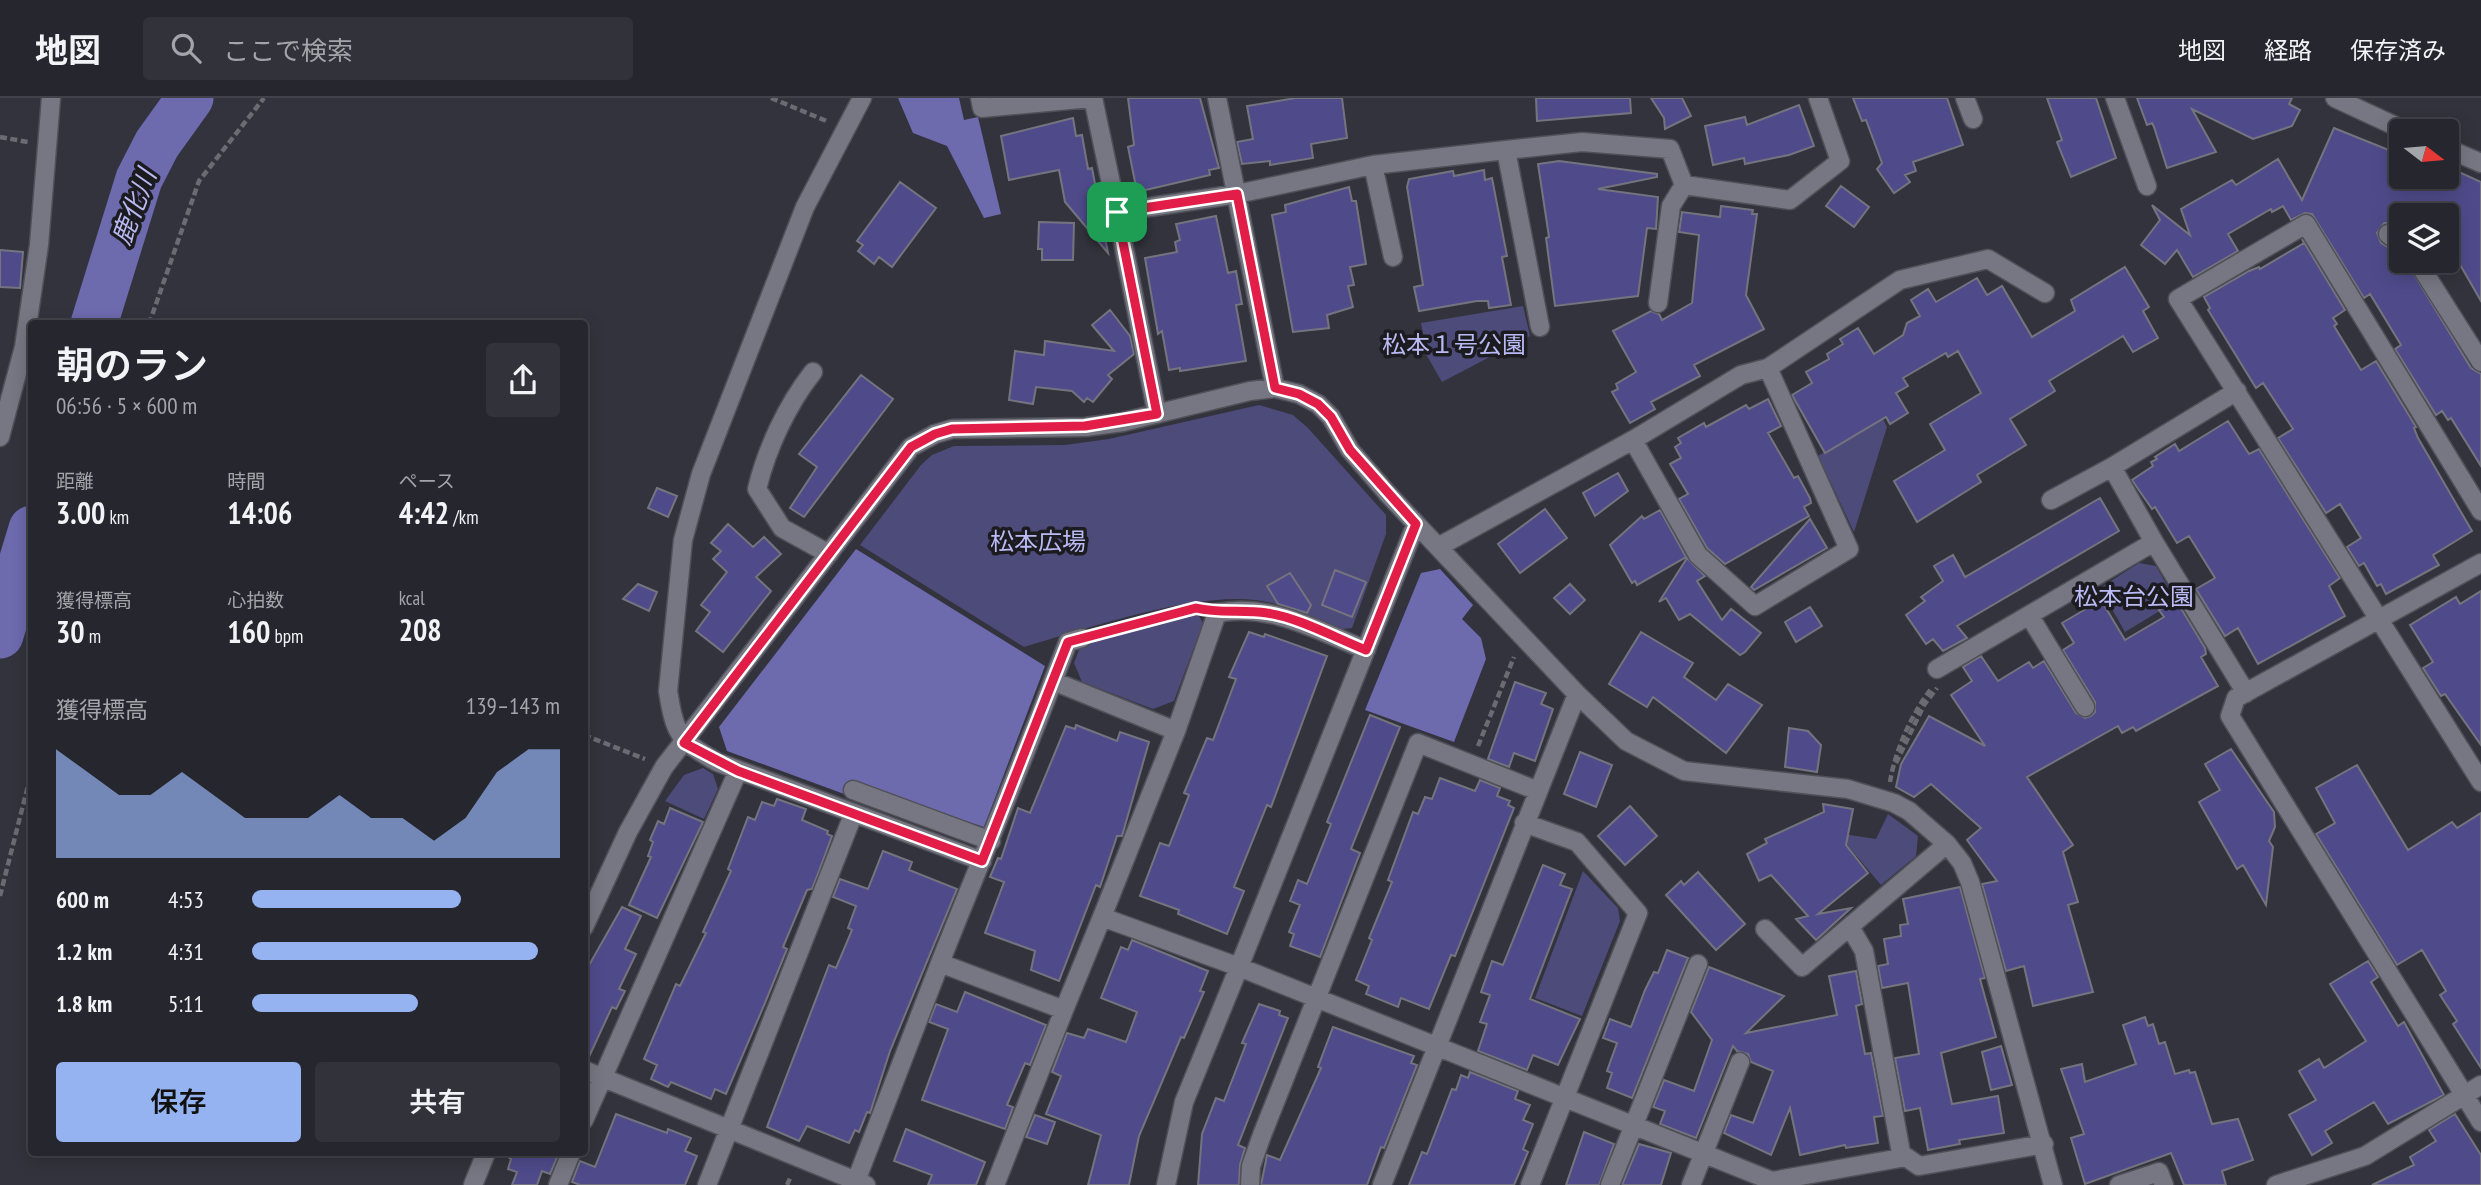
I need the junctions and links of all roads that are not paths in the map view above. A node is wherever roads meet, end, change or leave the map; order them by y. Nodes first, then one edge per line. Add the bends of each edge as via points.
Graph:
1 (51, 98) edge
2 (862, 98) edge
3 (980, 98) edge
4 (1092, 98) edge
5 (1217, 98) edge
6 (1818, 98) edge
7 (1965, 98) edge
8 (2115, 98) edge
9 (2335, 98) edge
10 (1973, 120) dead end
11 (2389, 123) edge
12 (1506, 150) junction
13 (2459, 154) edge
14 (2481, 163) edge
15 (1373, 165) junction
16 (1684, 185) junction
17 (2147, 186) dead end
18 (1237, 194) junction
19 (1117, 212) junction
20 (1393, 257) dead end
21 (2425, 273) edge
22 (2045, 293) dead end
23 (1658, 303) dead end
24 (1540, 327) dead end
25 (2481, 362) edge
26 (1768, 368) junction
27 (813, 372) dead end
28 (1275, 388) junction
29 (2237, 391) junction
30 (1157, 414) junction
31 (0, 437) edge
32 (1633, 440) junction
33 (2112, 467) junction
34 (2051, 500) dead end
35 (2481, 511) edge
36 (1416, 524) junction
37 (2154, 542) junction
38 (1438, 547) junction
39 (829, 554) junction
40 (2481, 563) edge
41 (2029, 615) junction
42 (2379, 620) junction
43 (1082, 638) road end
44 (1366, 650) junction
45 (1939, 673) road end
46 (1053, 681) junction
47 (2246, 693) junction
48 (1577, 694) junction
49 (2085, 707) dead end
50 (1176, 731) junction
51 (684, 743) junction
52 (738, 771) junction
53 (2481, 782) edge
54 (853, 790) dead end
55 (1538, 791) junction
56 (853, 815) junction
57 (1524, 823) junction
58 (991, 841) junction
59 (1947, 844) junction
60 (982, 861) junction
61 (1102, 916) junction
62 (588, 918) edge
63 (1850, 927) junction
64 (1765, 929) dead end
65 (940, 962) junction
66 (1698, 964) dead end
67 (1239, 967) junction
68 (1318, 1000) junction
69 (1065, 1010) junction
70 (1437, 1048) junction
71 (1740, 1062) dead end
72 (588, 1072) edge
73 (602, 1077) junction
74 (2473, 1090) edge
75 (1564, 1098) junction
76 (588, 1110) edge
77 (2481, 1122) edge
78 (1634, 1126) junction
79 (730, 1130) junction
80 (2044, 1144) junction
81 (1704, 1154) junction
82 (485, 1156) edge
83 (570, 1156) edge
84 (1902, 1158) junction
85 (862, 1184) edge
86 (472, 1185) edge
87 (558, 1185) edge
88 (707, 1185) edge
89 (995, 1185) edge
90 (1166, 1185) edge
91 (1250, 1185) edge
92 (1382, 1185) edge
93 (1530, 1185) edge
94 (1610, 1185) edge
95 (1691, 1185) edge
96 (2053, 1185) edge
97 (2119, 1185) edge
98 (2164, 1185) edge
99 (2276, 1185) edge

1 - 31 street via 26,335
2 - 51 street via 776,277 705,461 687,526 668,691 671,715
3 - 4 street via 982,108
4 - 19 street
5 - 18 street
6 - 16 street via 1840,160 1790,200
7 - 10 street
8 - 17 street
9 - 11 street
12 - 15 street
12 - 16 street via 1582,142 1670,149
12 - 24 street
13 - 14 street
15 - 18 street
15 - 20 street
16 - 23 street via 1671,206
18 - 19 street
18 - 28 street
19 - 30 street
21 - 25 street
22 - 26 street via 1988,260 1899,280
26 - 32 street via 1741,375
26 - 32 street via 1849,549 1755,606 1698,555
27 - 39 street via 798,391 763,465 757,489 782,528
28 - 30 street
28 - 36 street via 1318,404 1350,450
29 - 33 street
29 - 35 street via 2178,299 2306,224
29 - 42 street
30 - 39 street via 1085,426 972,427 935,434 911,447
32 - 38 street
33 - 34 street
33 - 37 street
36 - 38 street
36 - 44 street
37 - 41 street
37 - 47 street
38 - 48 street
39 - 51 street
40 - 42 street
41 - 45 street
41 - 49 street
42 - 47 street
42 - 53 street
43 - 46 street via 1068,642
44 - 50 street via 1270,613 1236,610 1217,614
44 - 67 street
46 - 50 street
46 - 58 street
47 - 74 street via 2236,698 2230,716
48 - 55 street
48 - 59 street via 1626,741 1684,771 1848,789 1909,811
50 - 61 street
51 - 52 street
51 - 62 street via 664,767 628,832
52 - 56 street
52 - 73 street
54 - 58 street
55 - 57 street
55 - 68 street via 1418,743
56 - 60 street
56 - 79 street
57 - 70 street
57 - 75 street via 1577,842 1638,913
58 - 60 street
59 - 63 street
59 - 80 street via 1970,882
60 - 65 street
61 - 67 street
61 - 69 street
63 - 64 street via 1802,967
63 - 84 street via 1864,951
65 - 69 street
65 - 85 street
66 - 78 street
67 - 68 street
67 - 90 street via 1184,1101
68 - 70 street
68 - 91 street via 1262,1135
69 - 89 street
70 - 75 street
70 - 92 street
71 - 81 street
72 - 73 street
73 - 76 street
73 - 79 street
74 - 77 street
74 - 99 street via 2365,1156
75 - 78 street
75 - 93 street
78 - 81 street
78 - 94 street
79 - 85 street
79 - 88 street
80 - 84 street via 1919,1166
80 - 96 street
81 - 84 street via 1772,1181
81 - 95 street
82 - 86 street
83 - 87 street
97 - 98 street via 2159,1172

